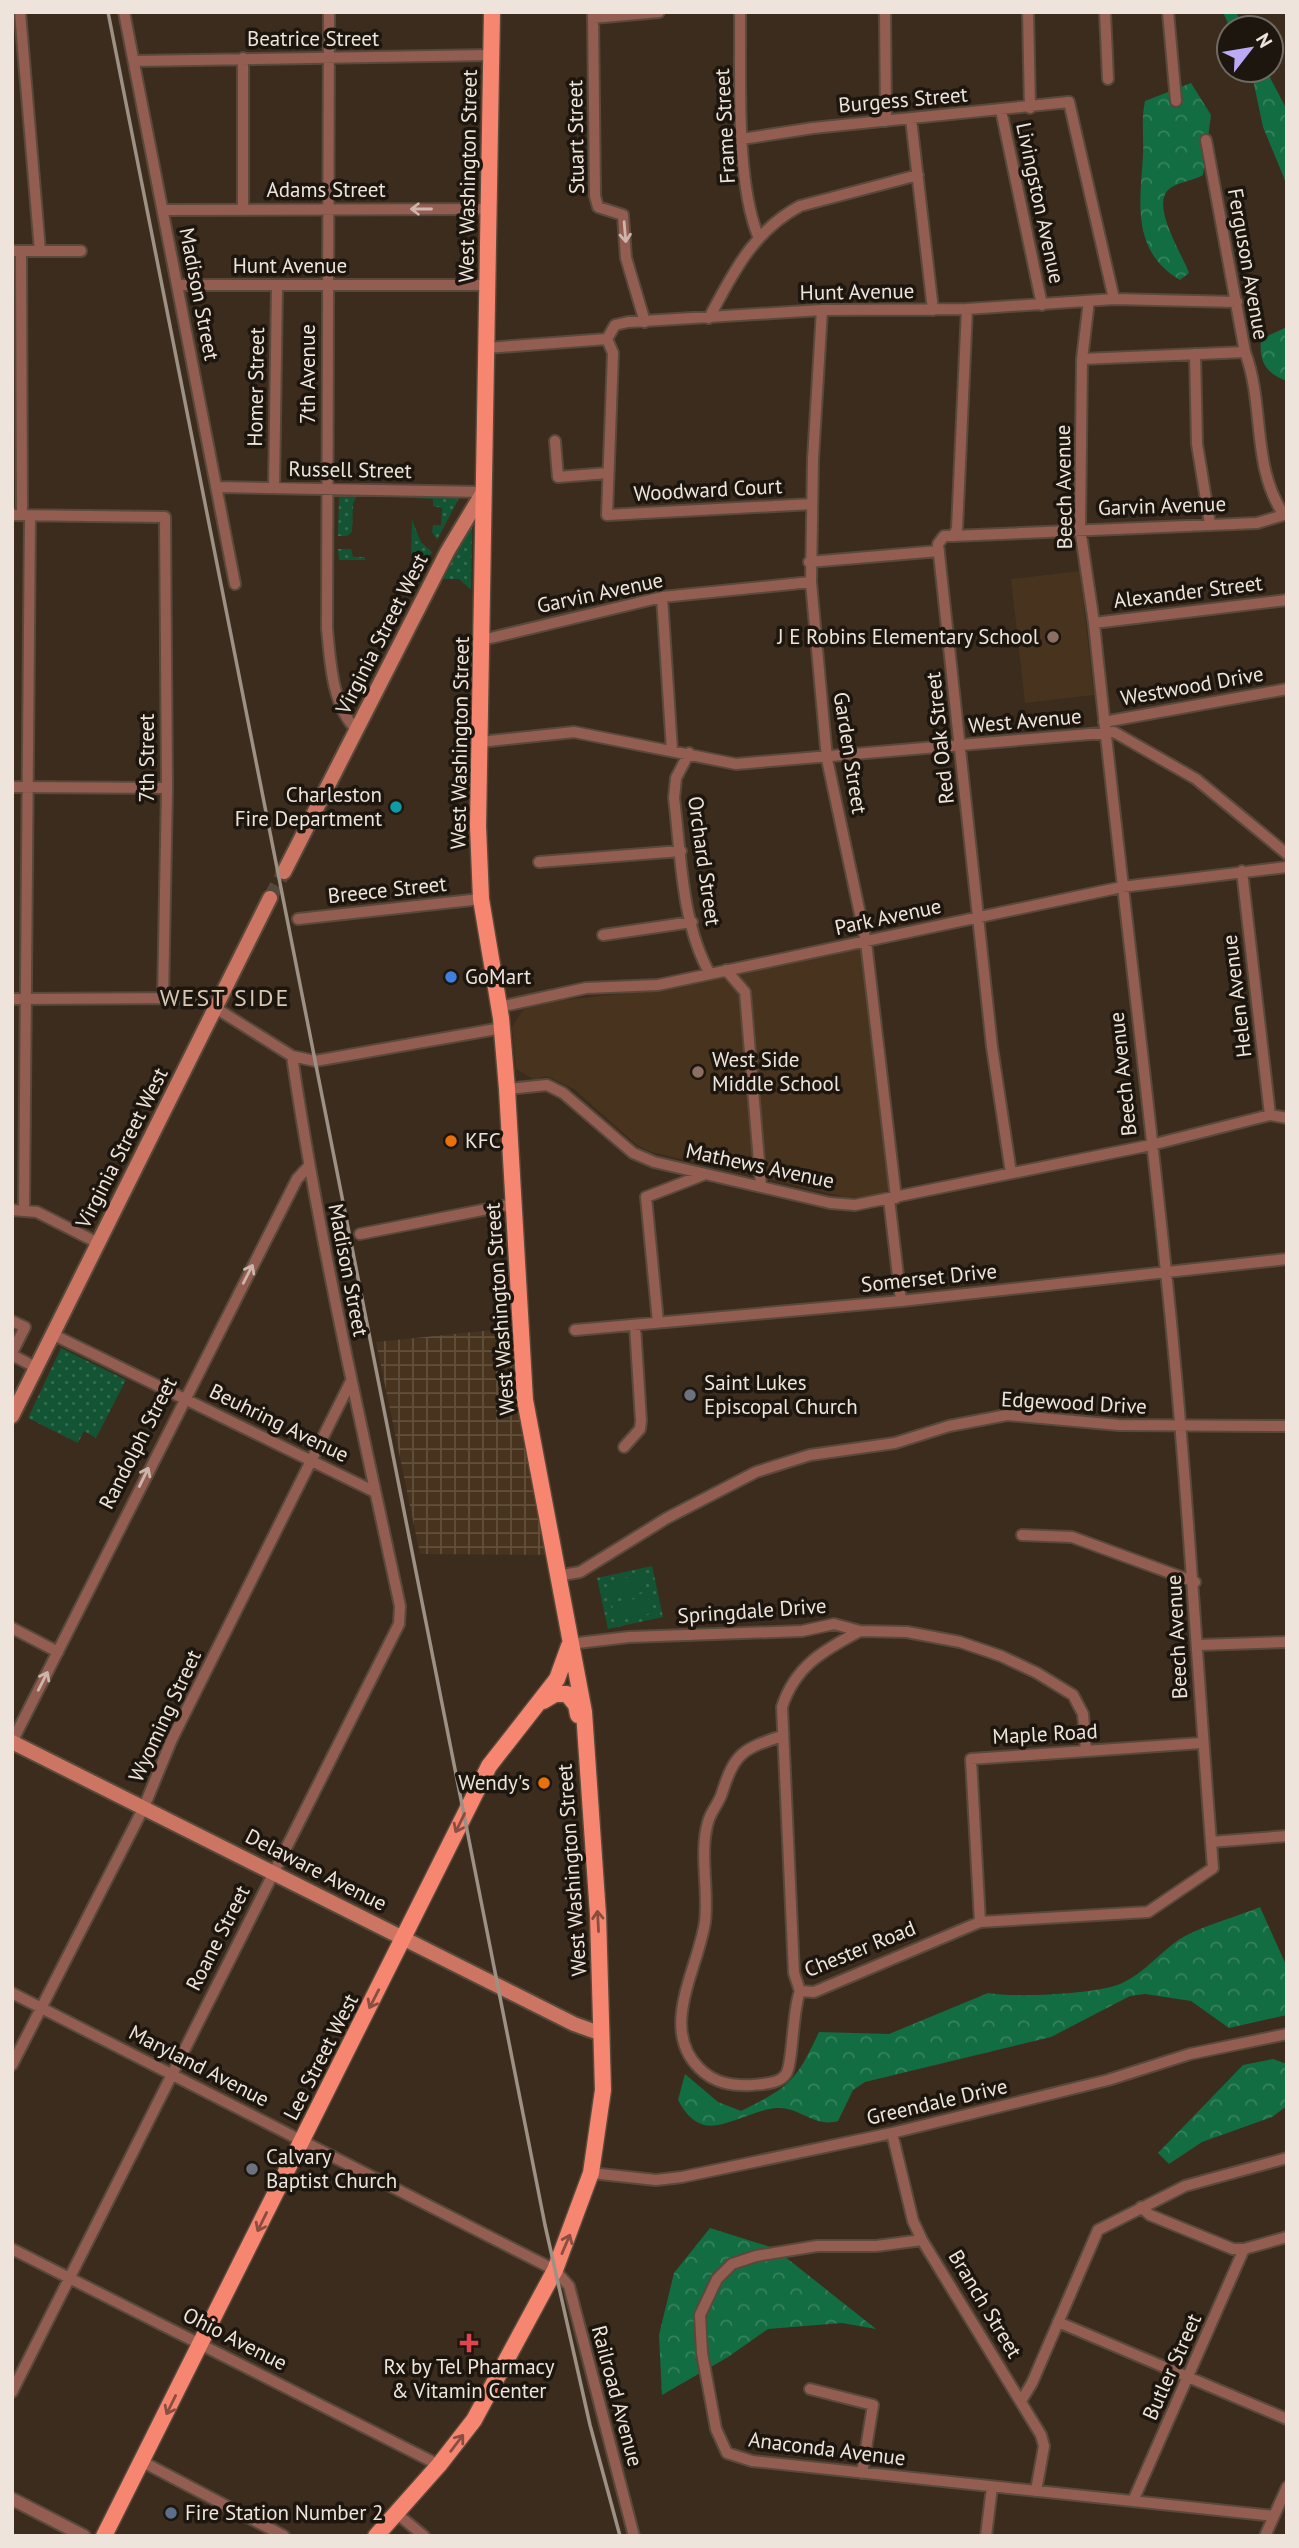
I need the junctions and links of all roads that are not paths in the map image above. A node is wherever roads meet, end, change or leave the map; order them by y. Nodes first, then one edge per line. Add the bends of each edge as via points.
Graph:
1 (20, 12) edge
2 (124, 12) edge
3 (329, 12) edge
4 (492, 12) edge
5 (659, 12) edge
6 (740, 12) edge
7 (885, 12) edge
8 (1028, 12) edge
9 (1105, 12) edge
10 (1168, 12) edge
11 (593, 15) edge
12 (491, 55) junction
13 (243, 58) junction
14 (329, 58) junction
15 (134, 61) junction
16 (1108, 79) dead end
17 (1177, 101) dead end
18 (1030, 108) junction
19 (1001, 110) junction
20 (911, 119) junction
21 (886, 121) junction
22 (742, 139) junction
23 (1206, 140) dead end
24 (918, 175) junction
25 (329, 209) junction
26 (489, 209) junction
27 (163, 210) junction
28 (243, 211) junction
29 (758, 236) junction
30 (16, 251) edge
31 (40, 251) junction
32 (80, 251) dead end
33 (177, 285) junction
34 (488, 285) junction
35 (326, 286) junction
36 (277, 287) junction
37 (1114, 299) junction
38 (1089, 302) junction
39 (1237, 302) junction
40 (1042, 305) junction
41 (967, 309) junction
42 (822, 310) junction
43 (933, 310) junction
44 (709, 318) junction
45 (646, 321) junction
46 (607, 339) junction
47 (486, 348) junction
48 (1245, 352) junction
49 (1195, 354) junction
50 (1082, 359) junction
51 (555, 441) dead end
52 (608, 473) junction
53 (217, 487) junction
54 (274, 488) junction
55 (328, 489) junction
56 (483, 492) junction
57 (812, 504) junction
58 (1285, 514) edge
59 (21, 515) edge
60 (1210, 524) junction
61 (1080, 528) junction
62 (953, 536) junction
63 (939, 551) junction
64 (809, 562) junction
65 (811, 582) junction
66 (235, 584) dead end
67 (662, 597) junction
68 (1287, 600) edge
69 (1094, 623) junction
70 (482, 640) junction
71 (1287, 689) edge
72 (1104, 727) junction
73 (357, 730) junction
74 (480, 742) junction
75 (961, 747) junction
76 (672, 750) junction
77 (689, 753) junction
78 (827, 759) junction
79 (12, 787) edge
80 (30, 787) junction
81 (167, 788) junction
82 (681, 851) junction
83 (1287, 854) edge
84 (539, 862) dead end
85 (1287, 867) edge
86 (284, 872) tunnel mouth
87 (1242, 872) junction
88 (1122, 887) junction
89 (270, 898) tunnel mouth
90 (481, 899) junction
91 (979, 917) junction
92 (298, 919) dead end
93 (692, 922) junction
94 (603, 935) dead end
95 (866, 942) junction
96 (726, 970) junction
97 (710, 974) junction
98 (12, 999) edge
99 (28, 999) junction
100 (163, 999) junction
101 (499, 1006) junction
102 (216, 1009) junction
103 (502, 1028) junction
104 (292, 1056) junction
105 (507, 1089) junction
106 (1270, 1115) junction
107 (1287, 1118) edge
108 (1151, 1144) junction
109 (308, 1167) junction
110 (1011, 1173) junction
111 (703, 1174) junction
112 (761, 1186) junction
113 (893, 1198) junction
114 (513, 1203) junction
115 (18, 1210) edge
116 (360, 1234) dead end
117 (98, 1243) junction
118 (1287, 1259) edge
119 (1166, 1271) junction
120 (901, 1301) junction
121 (12, 1321) edge
122 (658, 1322) junction
123 (635, 1325) junction
124 (575, 1330) dead end
125 (54, 1335) junction
126 (12, 1354) edge
127 (37, 1368) junction
128 (351, 1383) junction
129 (183, 1398) junction
130 (12, 1416) edge
131 (1287, 1426) edge
132 (1180, 1428) junction
133 (624, 1447) dead end
134 (312, 1462) junction
135 (373, 1491) junction
136 (1022, 1535) dead end
137 (557, 1576) junction
138 (1195, 1582) junction
139 (12, 1628) edge
140 (860, 1631) junction
141 (1287, 1642) edge
142 (569, 1644) junction
143 (1199, 1645) junction
144 (58, 1652) junction
145 (537, 1705) junction
146 (782, 1736) junction
147 (12, 1742) edge
148 (1201, 1743) junction
149 (1086, 1751) junction
150 (586, 1755) junction
151 (144, 1807) junction
152 (1287, 1836) edge
153 (1211, 1842) junction
154 (273, 1872) junction
155 (980, 1922) junction
156 (405, 1938) junction
157 (800, 1991) junction
158 (12, 1993) edge
159 (41, 2007) junction
160 (602, 2034) junction
161 (1287, 2034) edge
162 (12, 2065) edge
163 (172, 2074) junction
164 (892, 2133) junction
165 (303, 2139) junction
166 (1287, 2158) edge
167 (591, 2173) junction
168 (1141, 2207) junction
169 (1287, 2237) edge
170 (922, 2240) junction
171 (12, 2249) edge
172 (1244, 2249) junction
173 (555, 2270) junction
174 (69, 2278) junction
175 (1058, 2322) junction
176 (201, 2344) junction
177 (1188, 2377) junction
178 (810, 2389) dead end
179 (12, 2392) edge
180 (1021, 2401) junction
181 (1287, 2419) edge
182 (143, 2462) junction
183 (439, 2465) junction
184 (862, 2473) junction
185 (992, 2487) junction
186 (1287, 2487) edge
187 (1036, 2491) junction
188 (12, 2499) edge
189 (1133, 2501) junction
190 (396, 2513) junction
191 (1274, 2516) junction
192 (84, 2536) edge
193 (104, 2536) edge
194 (284, 2536) edge
195 (376, 2536) edge
196 (424, 2536) edge
197 (634, 2536) edge
198 (986, 2536) edge
199 (1265, 2536) edge

1 - 31 street
2 - 15 street, Madison Street
3 - 14 street, 7th Avenue
4 - 12 main road, West Washington Street
5 - 11 street
6 - 22 street, Frame Street
7 - 21 street
8 - 18 street
9 - 16 street
10 - 17 street
11 -> 45 street, Stuart Street via 595,196 605,212 623,215 626,258
12 - 14 street, Beatrice Street
12 - 26 main road, West Washington Street
13 - 14 street, Beatrice Street
13 - 15 street, Beatrice Street
13 - 28 street
14 - 25 street, 7th Avenue
15 - 27 street, Madison Street
18 - 19 street, Burgess Street
18 - 37 street, Burgess Street via 1069,102
19 - 20 street, Burgess Street
19 - 40 street, Livingston Avenue
20 - 21 street, Burgess Street
20 - 24 street
21 - 22 street, Burgess Street
22 - 29 street, Frame Street via 752,223
23 - 39 street, Ferguson Avenue
24 - 29 street via 800,205
24 - 43 street
26 -> 25 street, Adams Street
25 - 28 street, Adams Street
25 - 35 street, 7th Avenue
26 - 34 main road, West Washington Street
27 - 28 street, Adams Street
27 - 33 street, Madison Street
29 - 44 street
30 - 31 street
30 - 59 street
31 - 32 street
33 - 36 street, Hunt Avenue
33 - 53 street, Madison Street
34 - 35 street, Hunt Avenue
34 - 47 main road, West Washington Street
35 - 36 street, Hunt Avenue
35 - 55 street, 7th Avenue
36 - 54 street, Homer Street
37 - 38 street, Hunt Avenue
37 - 39 street, Hunt Avenue
38 - 40 street, Hunt Avenue
38 - 50 street, Beech Avenue
39 - 48 street, Ferguson Avenue
40 - 41 street, Hunt Avenue
41 - 43 street, Hunt Avenue
41 - 62 street via 957,529
42 - 43 street, Hunt Avenue
42 - 44 street, Hunt Avenue
42 - 57 street, Garden Street
44 - 45 street, Hunt Avenue
45 - 46 street, Hunt Avenue via 615,326
46 - 47 street, Hunt Avenue
46 - 52 street via 613,354
47 - 56 main road, West Washington Street
48 - 49 street
48 - 58 street, Ferguson Avenue via 1253,375 1265,474 1272,497
49 - 50 street
49 - 60 street via 1197,444
50 - 61 street, Beech Avenue
51 - 52 street via 558,477
52 - 57 street, Woodward Court via 607,514
53 - 54 street, Russell Street
53 - 66 street, Madison Street
54 - 55 street, Russell Street
55 - 56 street, Russell Street
55 - 73 street, 7th Avenue via 329,653 343,709
56 - 70 main road, West Washington Street
56 - 73 main road, Virginia Street West via 447,552
57 - 64 street, Garden Street
58 - 60 street, Garvin Avenue via 1257,523
59 - 80 street
59 - 81 street, 7th Street via 165,517
60 - 61 street, Garvin Avenue
61 - 62 street, Garvin Avenue
61 - 69 street, Beech Avenue
62 - 63 street via 941,539
63 - 64 street
63 - 75 street, Red Oak Street
64 - 65 street, Garden Street
65 - 67 street, Garvin Avenue
65 - 78 street, Garden Street
67 - 70 street, Garvin Avenue
67 - 76 street
68 - 69 street, Alexander Street
69 - 72 street, Beech Avenue
70 - 74 main road, West Washington Street
71 - 72 street, Westwood Drive
72 - 75 street, West Avenue
72 - 83 street, West Avenue via 1122,733 1196,779
72 - 88 street, Beech Avenue
73 - 86 main road, Virginia Street West
74 - 76 street, West Avenue via 574,732
74 - 90 main road, West Washington Street
75 - 78 street, West Avenue
75 - 91 street, Red Oak Street
76 - 77 street, West Avenue
77 - 78 street, West Avenue via 736,764
77 - 82 street, Orchard Street via 674,790
78 - 95 street, Garden Street
79 - 80 street
80 - 81 street
80 - 99 street
81 - 100 street, 7th Street
82 - 84 street
82 - 93 street, Orchard Street
85 - 87 street, Park Avenue
87 - 88 street, Park Avenue
87 - 106 street, Helen Avenue
88 - 91 street, Park Avenue
88 - 108 street, Beech Avenue
89 - 102 main road, Virginia Street West
90 - 92 street, Breece Street
90 - 101 main road, West Washington Street
91 - 95 street, Park Avenue
91 - 110 street, Red Oak Street
93 - 94 street
93 - 97 street, Orchard Street via 699,954
95 - 96 street, Park Avenue
95 - 113 street, Garden Street
96 - 97 street, Park Avenue
96 - 112 street via 745,992
97 - 101 street, Park Avenue via 658,985 586,988
98 - 99 street
99 - 100 street
99 - 115 street
100 - 102 street via 194,998
101 - 103 main road, West Washington Street
102 - 104 street
102 - 117 main road, Virginia Street West
103 - 104 street via 315,1061
103 - 105 main road, West Washington Street
104 - 109 street, Madison Street
105 - 111 street, Mathews Avenue via 547,1085 576,1102 633,1153
105 - 114 main road, West Washington Street
106 - 107 street
106 - 108 street, Mathews Avenue
108 - 110 street, Mathews Avenue
108 - 119 street, Beech Avenue
109 - 128 street, Madison Street
129 -> 109 street, Randolph Street via 297,1179
110 - 113 street, Mathews Avenue
111 - 112 street, Mathews Avenue
111 - 122 street via 646,1197
112 - 113 street, Mathews Avenue via 830,1203 855,1205
113 - 120 street, Garden Street
114 - 116 street
114 - 137 main road, West Washington Street via 525,1400
115 - 117 street via 37,1212
117 - 125 main road, Virginia Street West
118 - 119 street, Somerset Drive
119 - 120 street, Somerset Drive
119 - 132 street, Beech Avenue
120 - 122 street, Somerset Drive
121 - 126 street via 25,1327
122 - 123 street, Somerset Drive
123 - 124 street, Somerset Drive
123 - 133 street via 641,1421 640,1429
125 - 127 main road, Virginia Street West
125 - 129 street, Beuhring Avenue
126 - 127 street
127 - 130 main road, Virginia Street West
128 - 134 street, Wyoming Street
128 - 135 street, Madison Street
129 - 134 street, Beuhring Avenue
144 -> 129 street, Randolph Street
131 - 132 street, Edgewood Drive
132 - 137 street, Edgewood Drive via 1007,1415 895,1443 810,1455 756,1472 667,1518 580,1572
132 - 138 street, Beech Avenue
134 - 135 street, Beuhring Avenue
134 - 151 street, Wyoming Street via 172,1739
135 - 154 street, Roane Street via 400,1606 399,1624
136 - 138 street via 1072,1537
137 - 142 main road, West Washington Street
138 - 143 street, Beech Avenue
139 - 144 street
140 - 142 street, Springdale Drive via 834,1624 802,1631 629,1637
140 - 146 street, Chester Road via 820,1653 801,1670 782,1707
140 - 149 street, Springdale Drive via 907,1632 960,1642 1037,1673 1079,1702
141 - 143 street
142 - 145 main road, Lee Street West via 557,1679
142 - 150 main road, West Washington Street via 583,1712
143 - 148 street, Beech Avenue
147 -> 144 street, Randolph Street
145 - 150 main road via 560,1692 572,1698
145 -> 156 main road, Lee Street West via 489,1766
146 - 157 street, Chester Road via 794,1973
146 - 157 street via 736,1756 708,1823 705,1923 681,2008 681,2036 688,2058 705,2075 727,2085 779,2081 787,2074
147 - 151 main road, Delaware Avenue
148 - 149 street, Maple Road
148 - 153 street, Beech Avenue
149 - 155 street, Maple Road via 971,1759
160 -> 150 main road, West Washington Street
151 - 154 main road, Delaware Avenue
151 - 159 street, Wyoming Street
152 - 153 street
153 - 155 street, Chester Road via 1213,1868 1155,1910
154 - 156 main road, Delaware Avenue
154 - 163 street, Roane Street
155 - 157 street, Chester Road via 814,1992
156 - 160 main road, Delaware Avenue
156 -> 165 main road, Lee Street West
158 - 159 street, Maryland Avenue
159 - 162 street, Wyoming Street
159 - 163 street, Maryland Avenue
160 - 167 main road, West Washington Street via 603,2090
161 - 164 street, Greendale Drive via 1190,2054 1108,2080
163 - 165 street, Maryland Avenue
163 - 174 street, Roane Street
164 - 167 street, Greendale Drive via 682,2177 656,2180
164 - 170 street, Branch Street via 913,2221
165 - 173 street, Maryland Avenue
165 -> 176 main road, Lee Street West
166 - 168 street via 1185,2186
173 -> 167 main road, West Washington Street
168 - 172 street via 1150,2215 1233,2249
168 - 175 street via 1098,2230
169 - 172 street
170 - 180 street, Branch Street
170 - 184 street, Anaconda Avenue via 817,2246 732,2264 717,2279 700,2315 716,2429 727,2453 752,2461
171 - 174 street, Ohio Avenue
172 - 177 street, Butler Street
183 -> 173 main road, West Washington Street via 486,2402
173 - 197 street, Railroad Avenue via 569,2286
174 - 176 street, Ohio Avenue
174 - 179 street, Roane Street
175 - 177 street
175 - 180 street
176 -> 182 main road, Lee Street West
176 - 183 street, Ohio Avenue
177 - 181 street
177 - 189 street, Butler Street
178 - 184 street via 873,2405
180 - 187 street, Branch Street via 1044,2446
182 - 193 main road, Lee Street West
182 - 194 street
183 - 190 main road, West Washington Street
184 - 185 street, Anaconda Avenue
185 - 187 street, Anaconda Avenue
185 - 198 street
186 - 191 street
187 - 189 street, Anaconda Avenue
188 - 192 street
189 - 191 street, Anaconda Avenue
190 - 195 main road, West Washington Street
190 - 196 street
191 - 199 street

